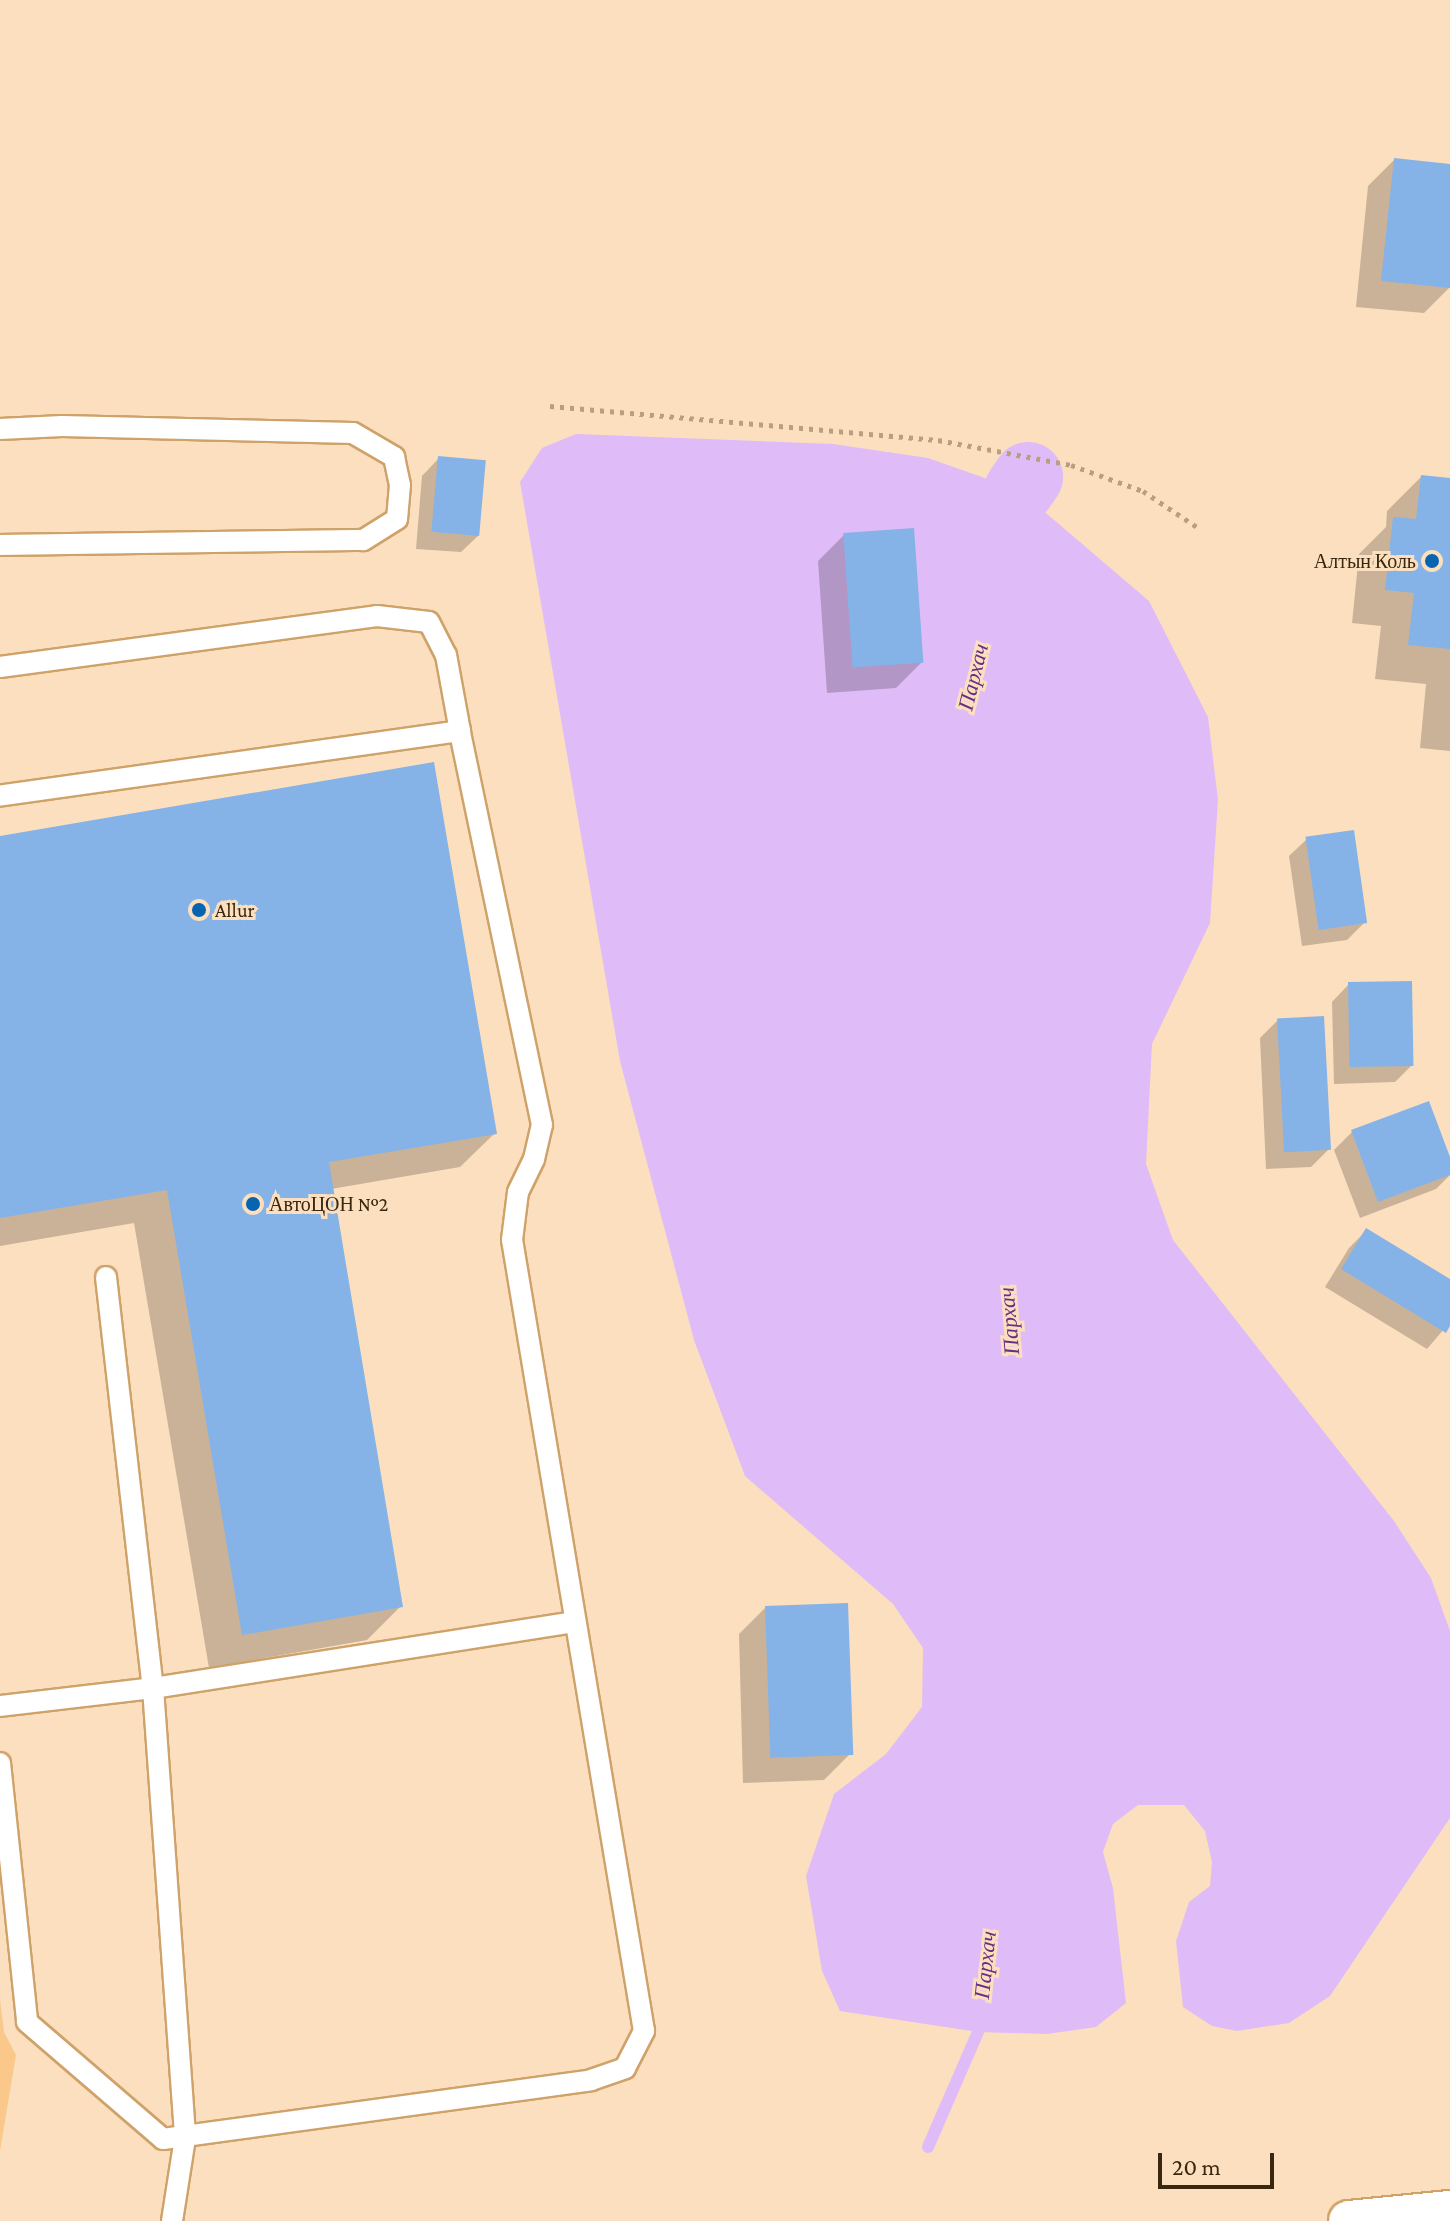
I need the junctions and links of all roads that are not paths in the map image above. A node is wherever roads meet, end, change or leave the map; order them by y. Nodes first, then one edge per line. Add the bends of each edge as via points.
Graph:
1 (0, 429) edge
2 (0, 545) edge
3 (0, 667) edge
4 (460, 731) junction
5 (0, 796) edge
6 (106, 1277) dead end
7 (575, 1622) junction
8 (153, 1688) junction
9 (0, 1706) edge
10 (0, 1763) edge
11 (185, 2138) junction
12 (1450, 2211) edge
13 (172, 2221) edge
14 (1349, 2221) edge

1 - 2 lane via 353,433 394,457 400,485 397,519 363,540
3 - 4 lane via 377,616 429,622 446,655
4 - 5 lane
4 - 7 lane via 542,1125 518,1192 512,1240
6 - 8 lane
7 - 8 lane
7 - 11 lane via 644,2031 625,2068 591,2080
8 - 9 lane
8 - 11 lane
10 - 11 lane via 27,2022 163,2139
11 - 13 lane
12 - 14 street

